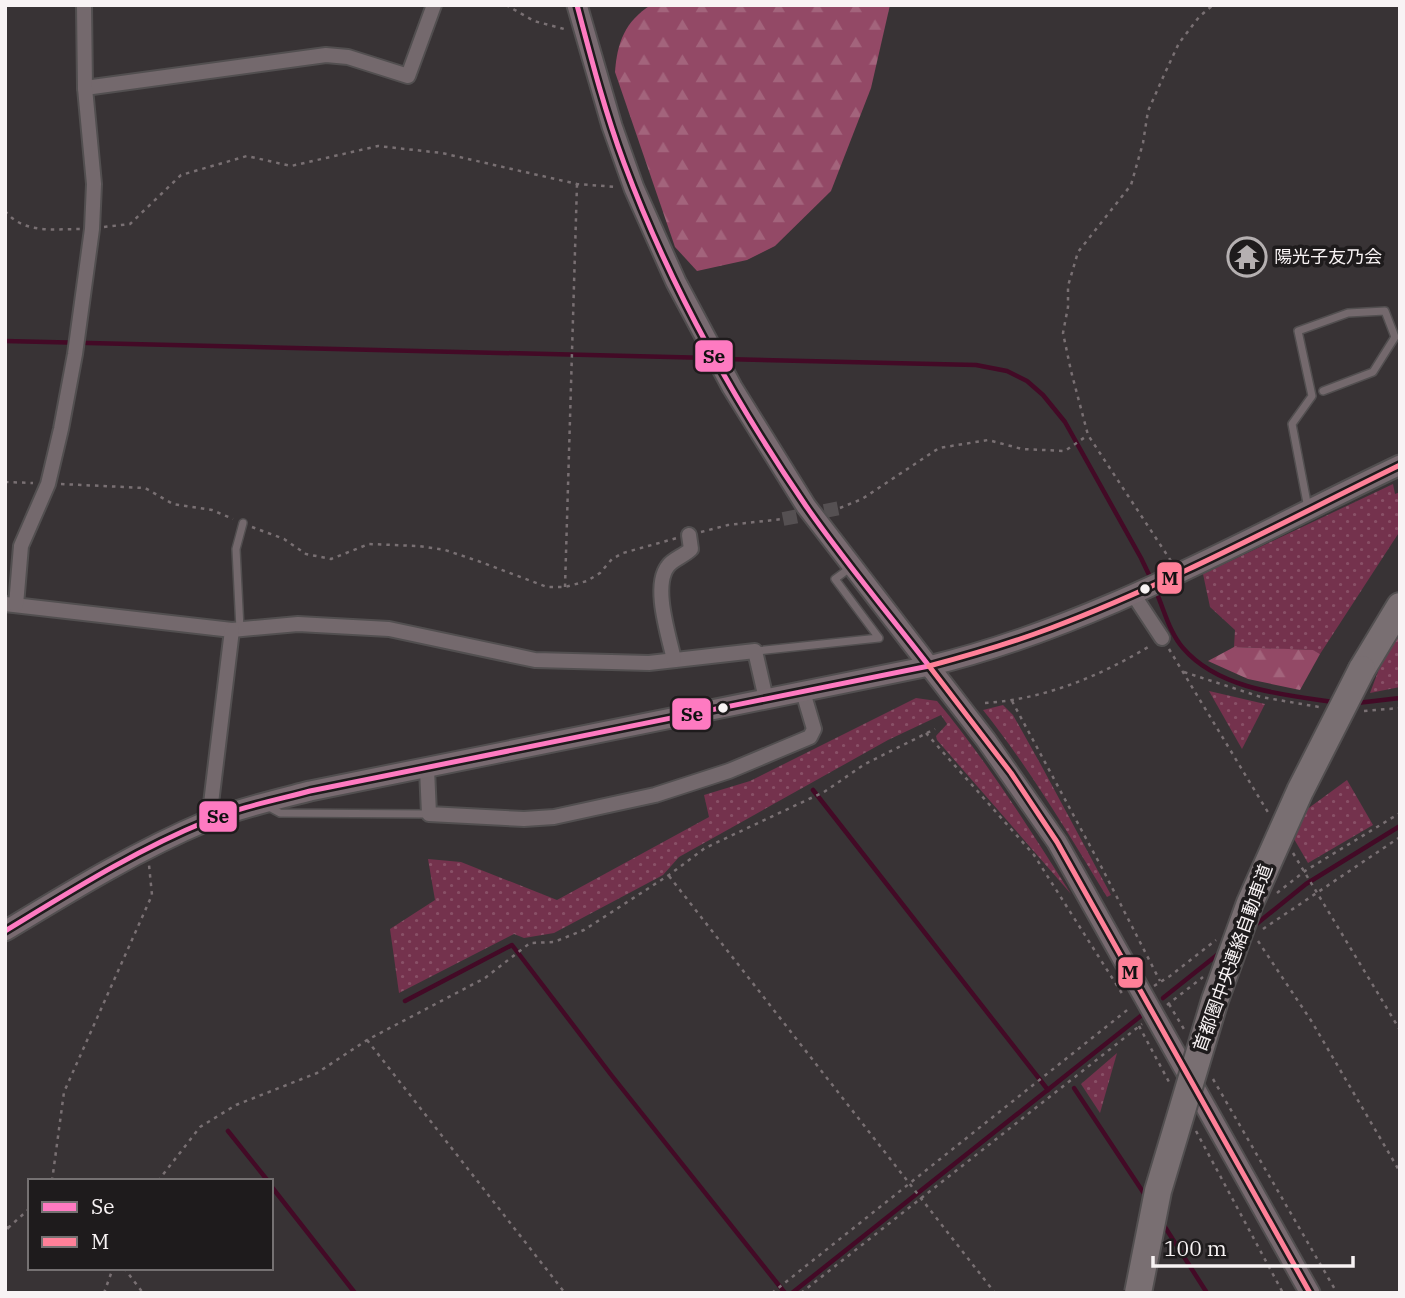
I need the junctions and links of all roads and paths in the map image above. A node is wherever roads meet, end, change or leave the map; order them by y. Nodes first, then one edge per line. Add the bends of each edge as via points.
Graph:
1 (84, 5) edge
2 (434, 5) edge
3 (506, 5) edge
4 (577, 5) edge
5 (1213, 5) edge
6 (584, 34) junction
7 (85, 88) junction
8 (577, 184) junction
9 (634, 188) junction
10 (5, 211) edge
11 (92, 229) junction
12 (1323, 391) dead end
13 (1088, 435) junction
14 (1400, 466) edge
15 (5, 482) edge
16 (48, 484) junction
17 (840, 508) tunnel mouth
18 (1308, 509) junction
19 (243, 523) junction
20 (690, 535) dead end
21 (852, 566) junction
22 (1179, 573) junction
23 (1133, 594) junction
24 (11, 605) edge
25 (1400, 606) edge
26 (236, 630) junction
27 (1162, 638) junction
28 (755, 651) junction
29 (674, 660) junction
30 (929, 666) junction
31 (1184, 672) junction
32 (803, 692) junction
33 (766, 699) junction
34 (1012, 701) junction
35 (985, 703) dead end
36 (1325, 708) dead end
37 (1400, 708) edge
38 (1355, 711) dead end
39 (936, 729) dead end
40 (926, 733) junction
41 (427, 769) junction
42 (261, 803) junction
43 (1400, 813) edge
44 (429, 814) junction
45 (1269, 814) dead end
46 (209, 820) junction
47 (1400, 837) edge
48 (147, 848) junction
49 (1290, 848) dead end
50 (1306, 873) junction
51 (668, 875) junction
52 (1316, 889) junction
53 (5, 931) edge
54 (1210, 971) dead end
55 (1160, 981) dead end
56 (1137, 1001) junction
57 (1162, 1009) junction
58 (1400, 1030) edge
59 (1189, 1039) dead end
60 (367, 1040) junction
61 (1210, 1075) dead end
62 (1172, 1087) dead end
63 (1192, 1123) dead end
64 (1400, 1172) edge
65 (52, 1179) edge
66 (160, 1179) edge
67 (909, 1184) junction
68 (919, 1198) junction
69 (28, 1210) edge
70 (5, 1218) edge
71 (8, 1228) junction
72 (5, 1237) edge
73 (112, 1270) edge
74 (126, 1270) edge
75 (104, 1293) edge
76 (143, 1293) edge
77 (565, 1293) edge
78 (772, 1293) edge
79 (801, 1293) edge
80 (995, 1293) edge
81 (1138, 1293) edge
82 (1283, 1293) edge
83 (1310, 1293) edge
84 (1337, 1293) edge

1 - 7 street
2 - 7 street via 408,76 348,57 318,55
3 - 6 path via 534,21
4 - 6 main road
5 - 13 path via 1179,43 1148,111 1130,185 1078,252 1068,286 1063,333
6 - 9 main road
7 - 11 street
8 - 9 path
8 - 11 path via 442,153 378,146 291,166 247,156 181,175 130,224
8 - 19 path via 565,587 547,587 478,561 418,546 369,544 331,559 306,554 284,539
9 - 21 main road via 676,282 732,387 806,506
10 - 11 path via 12,219 40,230
11 - 16 street via 75,354
12 - 18 lane via 1373,372 1395,337 1385,311 1348,313 1298,331 1312,396 1292,424
13 - 17 path via 1065,451 1022,449 988,440 939,448 862,499
13 - 22 path
14 - 18 main road
15 - 16 path
16 - 19 path via 145,488 173,505 212,510
16 - 24 street via 22,546
18 - 22 main road
19 - 26 lane via 236,549
20 - 29 street via 691,549 670,563 662,576
21 - 28 lane via 835,579 879,638
21 - 30 main road
22 - 23 main road
23 - 27 street
23 - 30 main road via 1023,640
24 - 26 street
25 - 81 highway, 首都圏中央連絡自動車道, bridge via 1362,668 1255,890 1215,1000 1158,1191
26 - 29 street via 298,624 389,629 536,660
26 - 46 street
27 - 31 path
27 - 34 path via 1100,675
28 - 29 street
28 - 33 street
30 - 32 main road
30 - 56 main road via 1057,842
31 - 36 path via 1261,697
31 - 45 path
32 - 33 main road
32 - 44 street via 814,729 810,737 729,771 654,795 554,817
33 - 41 main road
34 - 35 path
34 - 55 path
37 - 38 path
39 - 40 path
40 - 51 path via 864,764 824,792 705,848
40 - 56 path via 1034,855
41 - 42 main road
41 - 44 street
42 - 44 lane via 280,813
42 - 46 main road
43 - 50 path
46 - 48 main road
47 - 52 path
48 - 53 main road
48 - 65 path via 152,895 64,1092
49 - 50 path
50 - 52 path
51 - 60 path via 584,930 554,942 530,943 485,978
51 - 67 path
52 - 58 path
52 - 64 path via 1254,935 1312,1022
54 - 57 path
56 - 57 main road
56 - 67 path
57 - 59 path
57 - 83 main road
60 - 66 path via 317,1073 236,1105 200,1128
60 - 77 path
61 - 84 path
62 - 68 path via 1139,1026
63 - 82 path
67 - 68 path
67 - 78 path
68 - 79 path
68 - 80 path
69 - 71 path
70 - 71 path
71 - 72 path
73 - 75 path
74 - 76 path

